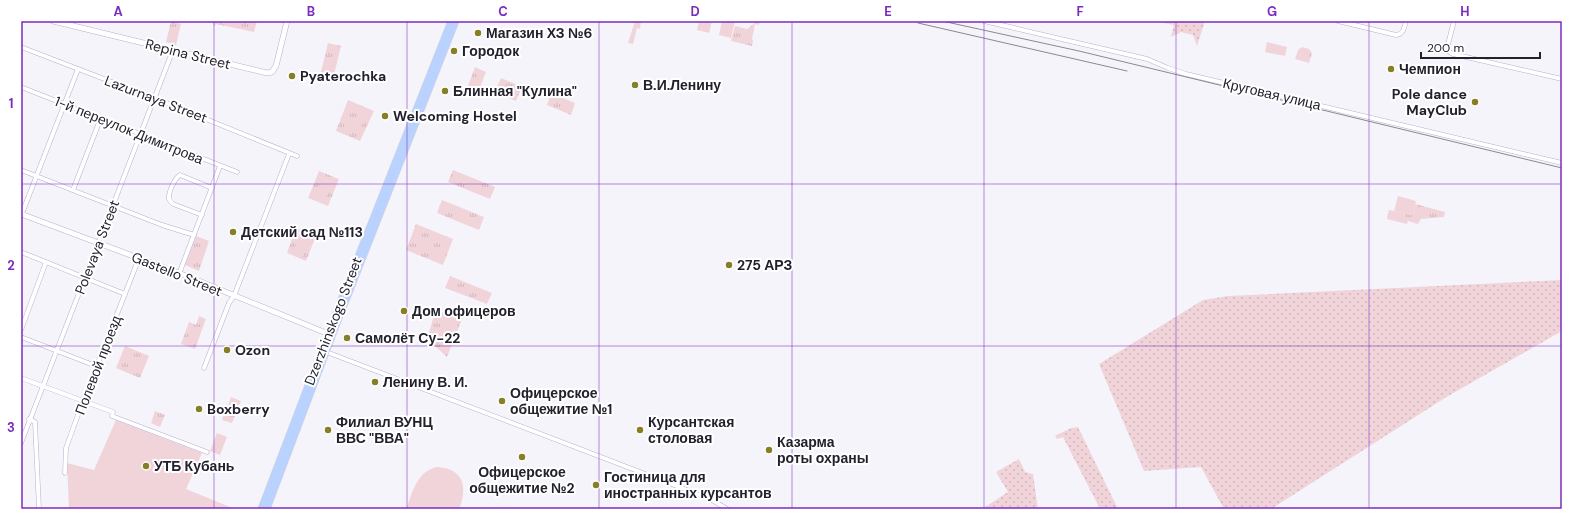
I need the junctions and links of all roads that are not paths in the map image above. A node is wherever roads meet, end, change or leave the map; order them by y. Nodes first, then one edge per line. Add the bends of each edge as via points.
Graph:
1 (52, 21) edge
2 (287, 21) edge
3 (451, 21) edge
4 (456, 21) edge
5 (984, 21) edge
6 (1338, 21) edge
7 (1406, 21) edge
8 (1454, 21) edge
9 (21, 47) edge
10 (173, 50) junction
11 (78, 69) junction
12 (1562, 80) edge
13 (22, 88) edge
14 (21, 93) edge
15 (155, 98) junction
16 (64, 104) junction
17 (100, 120) junction
18 (140, 135) junction
19 (289, 154) junction
20 (297, 156) dead end
21 (1562, 163) edge
22 (220, 166) junction
23 (21, 170) edge
24 (237, 172) dead end
25 (36, 176) junction
26 (212, 188) junction
27 (73, 190) junction
28 (113, 206) junction
29 (21, 214) edge
30 (202, 215) junction
31 (194, 235) junction
32 (99, 243) junction
33 (21, 252) edge
34 (139, 258) junction
35 (46, 262) junction
36 (180, 274) junction
37 (86, 278) junction
38 (125, 294) junction
39 (234, 296) junction
40 (21, 330) edge
41 (330, 334) junction
42 (21, 337) edge
43 (56, 351) junction
44 (324, 351) junction
45 (96, 366) junction
46 (204, 368) dead end
47 (21, 378) edge
48 (42, 386) junction
49 (83, 401) junction
50 (30, 420) junction
51 (21, 443) edge
52 (207, 452) dead end
53 (65, 473) dead end
54 (39, 509) edge
55 (261, 509) edge
56 (267, 509) edge
57 (727, 509) edge

1 - 10 street, Repina Street
2 - 10 street, Repina Street via 276,66 271,73
3 - 41 main road, Dzerzhinskogo Street
4 - 41 main road, Dzerzhinskogo Street
5 - 21 street, Круговая улица via 1147,59 1168,68 1220,82
6 - 7 street via 1396,35 1403,31
8 - 12 street via 1447,44 1448,51 1453,54
9 - 11 street, Lazurnaya Street
10 - 15 street, Polevaya Street
11 - 15 street, Lazurnaya Street
11 - 16 street
13 - 14 street
13 - 16 street, 1-й переулок Димитрова
15 - 18 street, Polevaya Street
15 - 19 street, Lazurnaya Street
16 - 17 street, 1-й переулок Димитрова
16 - 25 street
17 - 18 street, 1-й переулок Димитрова
17 - 27 street
18 - 22 street, 1-й переулок Димитрова
18 - 28 street, Polevaya Street
19 - 20 street, Lazurnaya Street
19 - 39 street
22 - 24 street, 1-й переулок Димитрова
22 - 26 street
23 - 25 street
25 - 27 street
25 - 29 street
26 - 30 street
26 - 30 street via 180,175 176,178 170,201
27 - 28 street
28 - 31 street
28 - 32 street, Polevaya Street
29 - 32 street, Gastello Street
30 - 31 street
31 - 36 street
32 - 34 street, Gastello Street
32 - 37 street, Polevaya Street
33 - 35 street
34 - 36 street, Gastello Street
34 - 38 street, Полевой проезд
35 - 37 street
35 - 40 street
36 - 39 street, Gastello Street
37 - 38 street
37 - 43 street, Polevaya Street
38 - 45 street, Полевой проезд
39 - 41 street, Gastello Street
39 - 46 street
41 - 44 main road, Dzerzhinskogo Street
42 - 43 street
43 - 45 street
43 - 48 street, Polevaya Street
44 - 55 main road, Dzerzhinskogo Street
44 - 56 main road, Dzerzhinskogo Street
44 - 57 street via 695,492
45 - 49 street, Полевой проезд
47 - 48 street
48 - 49 street
48 - 50 street, Polevaya Street
49 - 52 street via 113,412 112,416
49 - 53 street, Полевой проезд via 66,448
50 - 51 street, Polevaya Street
50 - 54 street via 35,422

